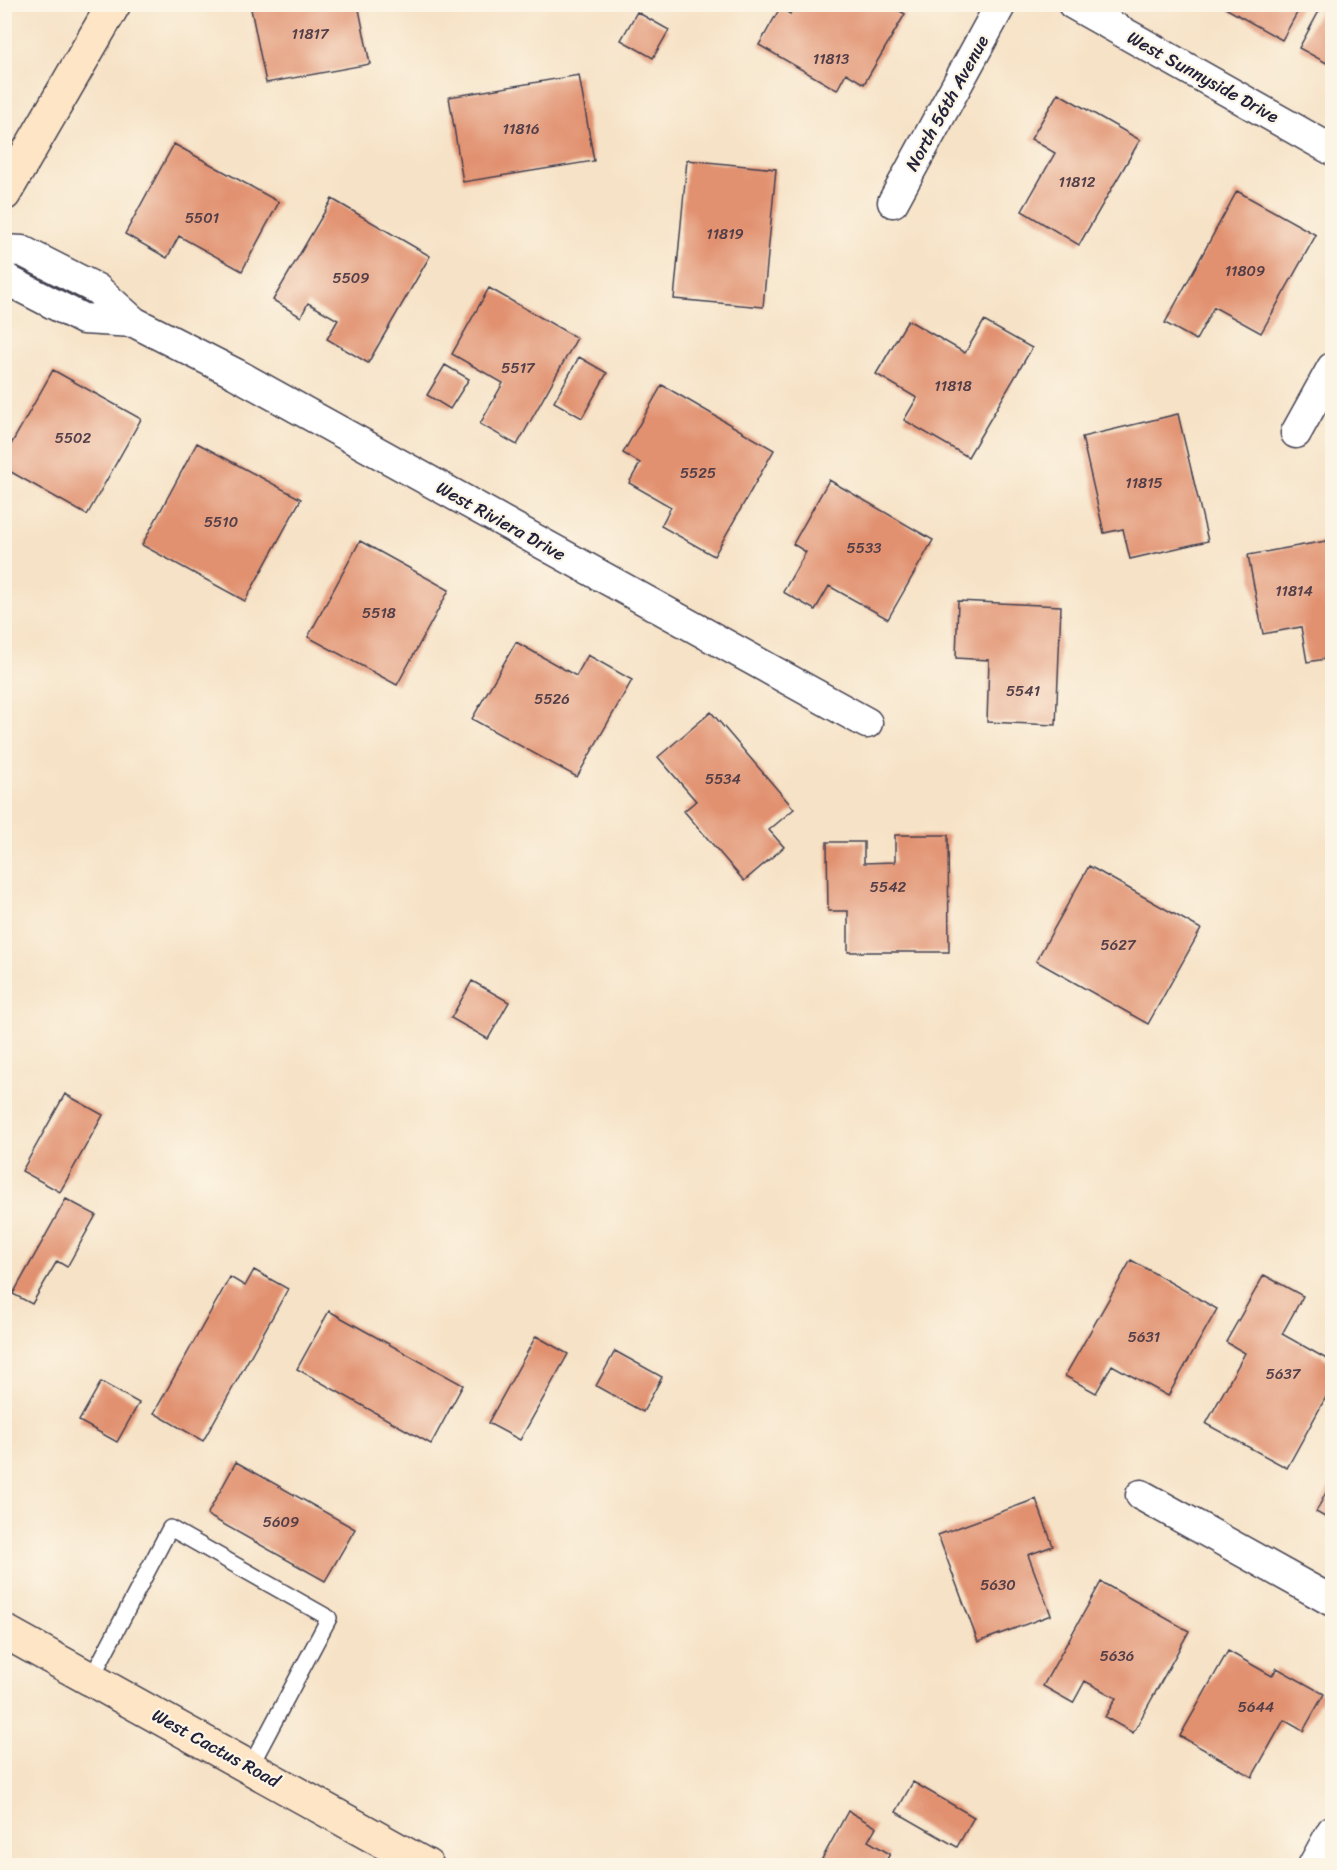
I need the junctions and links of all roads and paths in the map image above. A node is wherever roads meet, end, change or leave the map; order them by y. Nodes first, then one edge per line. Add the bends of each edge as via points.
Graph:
1 (114, 4) edge
2 (1002, 4) edge
3 (1073, 4) edge
4 (1332, 150) edge
5 (4, 194) edge
6 (893, 202) dead end
7 (4, 250) edge
8 (4, 277) edge
9 (134, 322) junction
10 (1332, 368) edge
11 (1296, 433) dead end
12 (867, 723) dead end
13 (1141, 1496) dead end
14 (1332, 1602) edge
15 (4, 1630) edge
16 (91, 1679) junction
17 (250, 1767) junction
18 (1332, 1831) edge
19 (427, 1866) edge
20 (1313, 1866) edge

1 - 5 main road
2 - 6 street, North 56th Avenue
3 - 4 street, West Sunnyside Drive
7 - 9 street, West Riviera Drive via 21,250 97,289
8 - 9 street, West Riviera Drive via 83,319
9 - 12 street, West Riviera Drive via 236,374
10 - 11 street
13 - 14 street
15 - 16 main road, West Cactus Road
16 - 17 main road, West Cactus Road
16 - 17 lane via 170,1528 329,1618
17 - 19 main road, West Cactus Road
18 - 20 street

